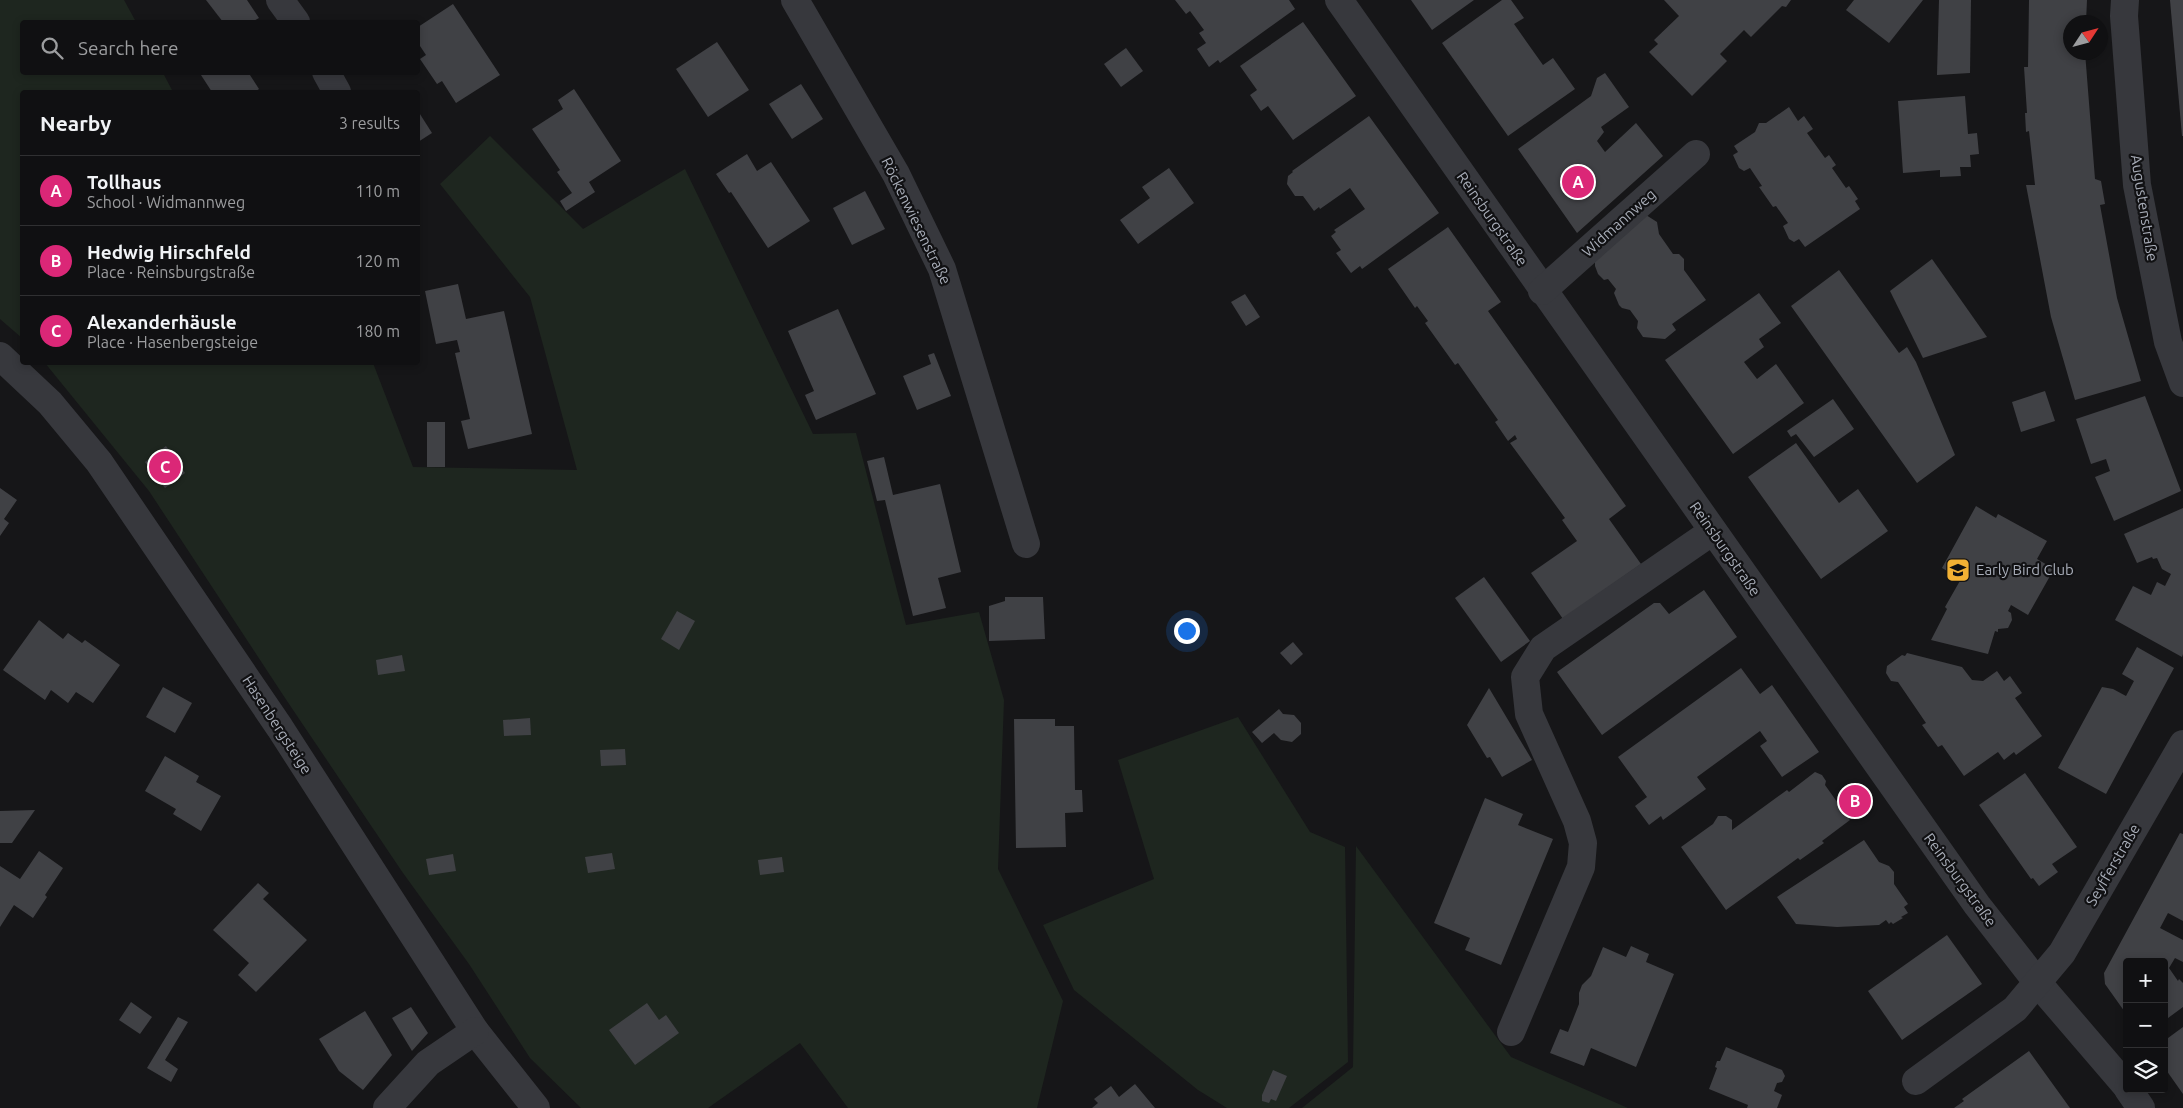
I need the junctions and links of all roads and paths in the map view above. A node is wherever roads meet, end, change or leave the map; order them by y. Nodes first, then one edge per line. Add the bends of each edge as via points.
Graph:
1 (280, 0) edge
2 (795, 0) edge
3 (1338, 0) edge
4 (2125, 0) edge
5 (295, 20) edge
6 (328, 75) edge
7 (336, 90) edge
8 (1696, 154) dead end
9 (1542, 291) junction
10 (0, 356) edge
11 (2183, 383) edge
12 (1713, 531) junction
13 (1026, 544) dead end
14 (2183, 744) edge
15 (2037, 982) junction
16 (475, 1031) junction
17 (1512, 1032) dead end
18 (1916, 1081) dead end
19 (2123, 1083) edge
20 (2130, 1093) edge
21 (387, 1108) edge
22 (536, 1108) edge
23 (2141, 1108) edge

1 - 5 street
2 - 13 street, Röckenwiesenstraße via 896,174 942,269
3 - 9 street, Reinsburgstraße
4 - 11 street, Augustenstraße via 2137,185 2168,342
6 - 7 street
8 - 9 street, Widmannweg
9 - 12 street, Reinsburgstraße
10 - 16 street, Hasenbergsteige via 50,403 99,462 280,728
12 - 15 street, Reinsburgstraße via 1977,906
12 - 17 street via 1543,648 1525,677 1529,714 1577,821 1583,843 1581,867
14 - 15 street, Seyfferstraße via 2062,953
15 - 18 street, Seyfferstraße via 2016,1009
15 - 19 street, Reinsburgstraße
16 - 21 street via 428,1063
16 - 22 street, Hasenbergsteige
20 - 23 street, Reinsburgstraße

